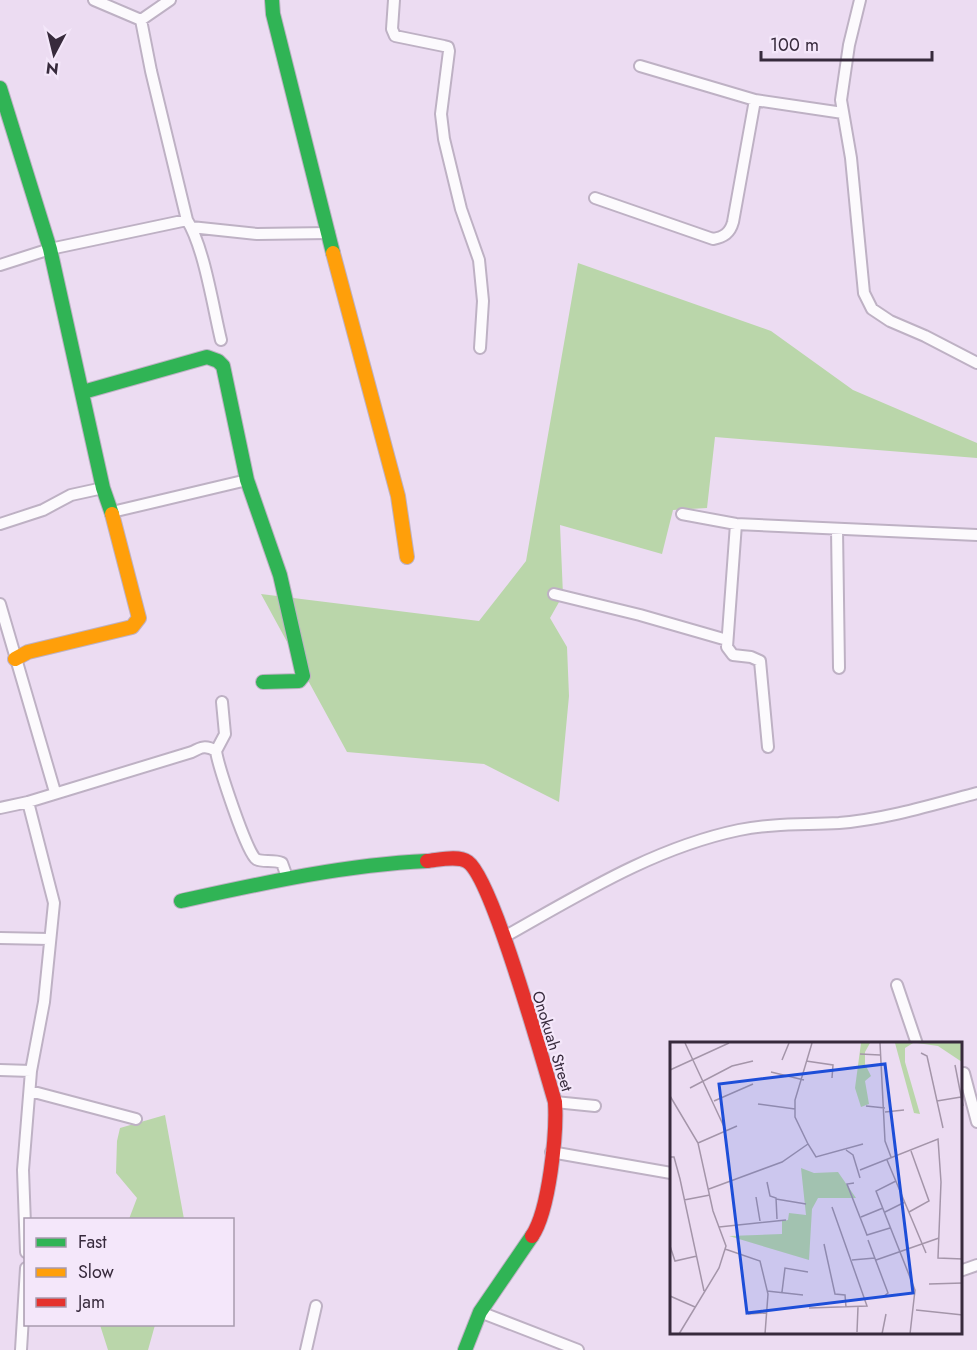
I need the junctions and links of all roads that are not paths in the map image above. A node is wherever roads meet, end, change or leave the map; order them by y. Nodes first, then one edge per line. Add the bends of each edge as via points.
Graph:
1 (94, 0) edge
2 (170, 0) edge
3 (272, 0) edge
4 (394, 0) edge
5 (860, 0) edge
6 (141, 20) junction
7 (640, 66) dead end
8 (0, 88) edge
9 (755, 100) junction
10 (843, 113) junction
11 (594, 198) dead end
12 (189, 223) junction
13 (329, 233) junction
14 (50, 249) junction
15 (0, 265) edge
16 (221, 340) dead end
17 (480, 348) dead end
18 (977, 363) edge
19 (83, 392) junction
20 (247, 480) junction
21 (103, 488) junction
22 (112, 512) junction
23 (682, 514) dead end
24 (0, 524) edge
25 (736, 524) junction
26 (837, 529) junction
27 (977, 535) edge
28 (407, 557) dead end
29 (554, 594) dead end
30 (0, 604) edge
31 (727, 640) junction
32 (15, 659) junction
33 (839, 668) dead end
34 (262, 682) dead end
35 (222, 702) dead end
36 (768, 747) dead end
37 (216, 751) junction
38 (55, 792) junction
39 (977, 793) edge
40 (28, 802) junction
41 (0, 808) edge
42 (287, 877) junction
43 (181, 901) dead end
44 (504, 937) junction
45 (0, 938) edge
46 (49, 939) junction
47 (897, 985) dead end
48 (916, 1042) edge
49 (0, 1070) edge
50 (977, 1070) edge
51 (31, 1071) junction
52 (962, 1074) edge
53 (30, 1091) junction
54 (555, 1102) junction
55 (595, 1106) dead end
56 (136, 1119) dead end
57 (977, 1122) edge
58 (551, 1152) junction
59 (670, 1173) edge
60 (25, 1218) edge
61 (977, 1265) edge
62 (962, 1270) edge
63 (24, 1301) edge
64 (316, 1306) dead end
65 (480, 1312) junction
66 (21, 1350) edge
67 (306, 1350) edge
68 (465, 1350) edge
69 (578, 1350) edge

1 - 6 street
2 - 6 street
3 - 13 street
4 - 17 street via 393,34 448,47 449,51 441,114 461,209 479,260 483,302
5 - 10 street via 844,76
6 - 12 street
7 - 9 street
8 - 14 street
9 - 10 street
9 - 11 street via 733,222 722,238 713,239
10 - 18 street via 864,293 872,309
12 - 13 street via 257,234
12 - 14 street
12 - 16 street
13 - 28 street via 398,496
14 - 15 street
14 - 19 street
19 - 20 street via 207,357 218,361
19 - 21 street
20 - 22 street
20 - 34 street via 280,575 303,676 299,681
21 - 22 street
21 - 24 street via 71,495 43,510
22 - 32 street via 139,621 132,627 28,652
23 - 25 street
25 - 26 street
25 - 31 street
26 - 27 street
26 - 33 street
29 - 31 street
30 - 32 street
31 - 36 street via 733,655 760,661
32 - 38 street
35 - 37 street via 225,734
37 - 38 street via 200,748
37 - 42 street via 246,844 259,861 282,863
38 - 40 street
39 - 44 street via 881,817 765,826 706,840 620,872
40 - 41 street
40 - 46 street via 54,903
42 - 43 street
42 - 44 street, Onokuah Street via 385,863 461,859 469,863 483,885
44 - 54 street, Onokuah Street
45 - 46 street
46 - 51 street via 44,1002
47 - 48 street
49 - 51 street
50 - 52 street
51 - 53 street
52 - 57 street
53 - 56 street
53 - 60 street via 23,1170
54 - 55 street
54 - 58 street, Onokuah Street
58 - 59 street
58 - 65 street, Onokuah Street via 538,1227
61 - 62 street
63 - 66 street
64 - 67 street
65 - 68 street, Onokuah Street
65 - 69 street

